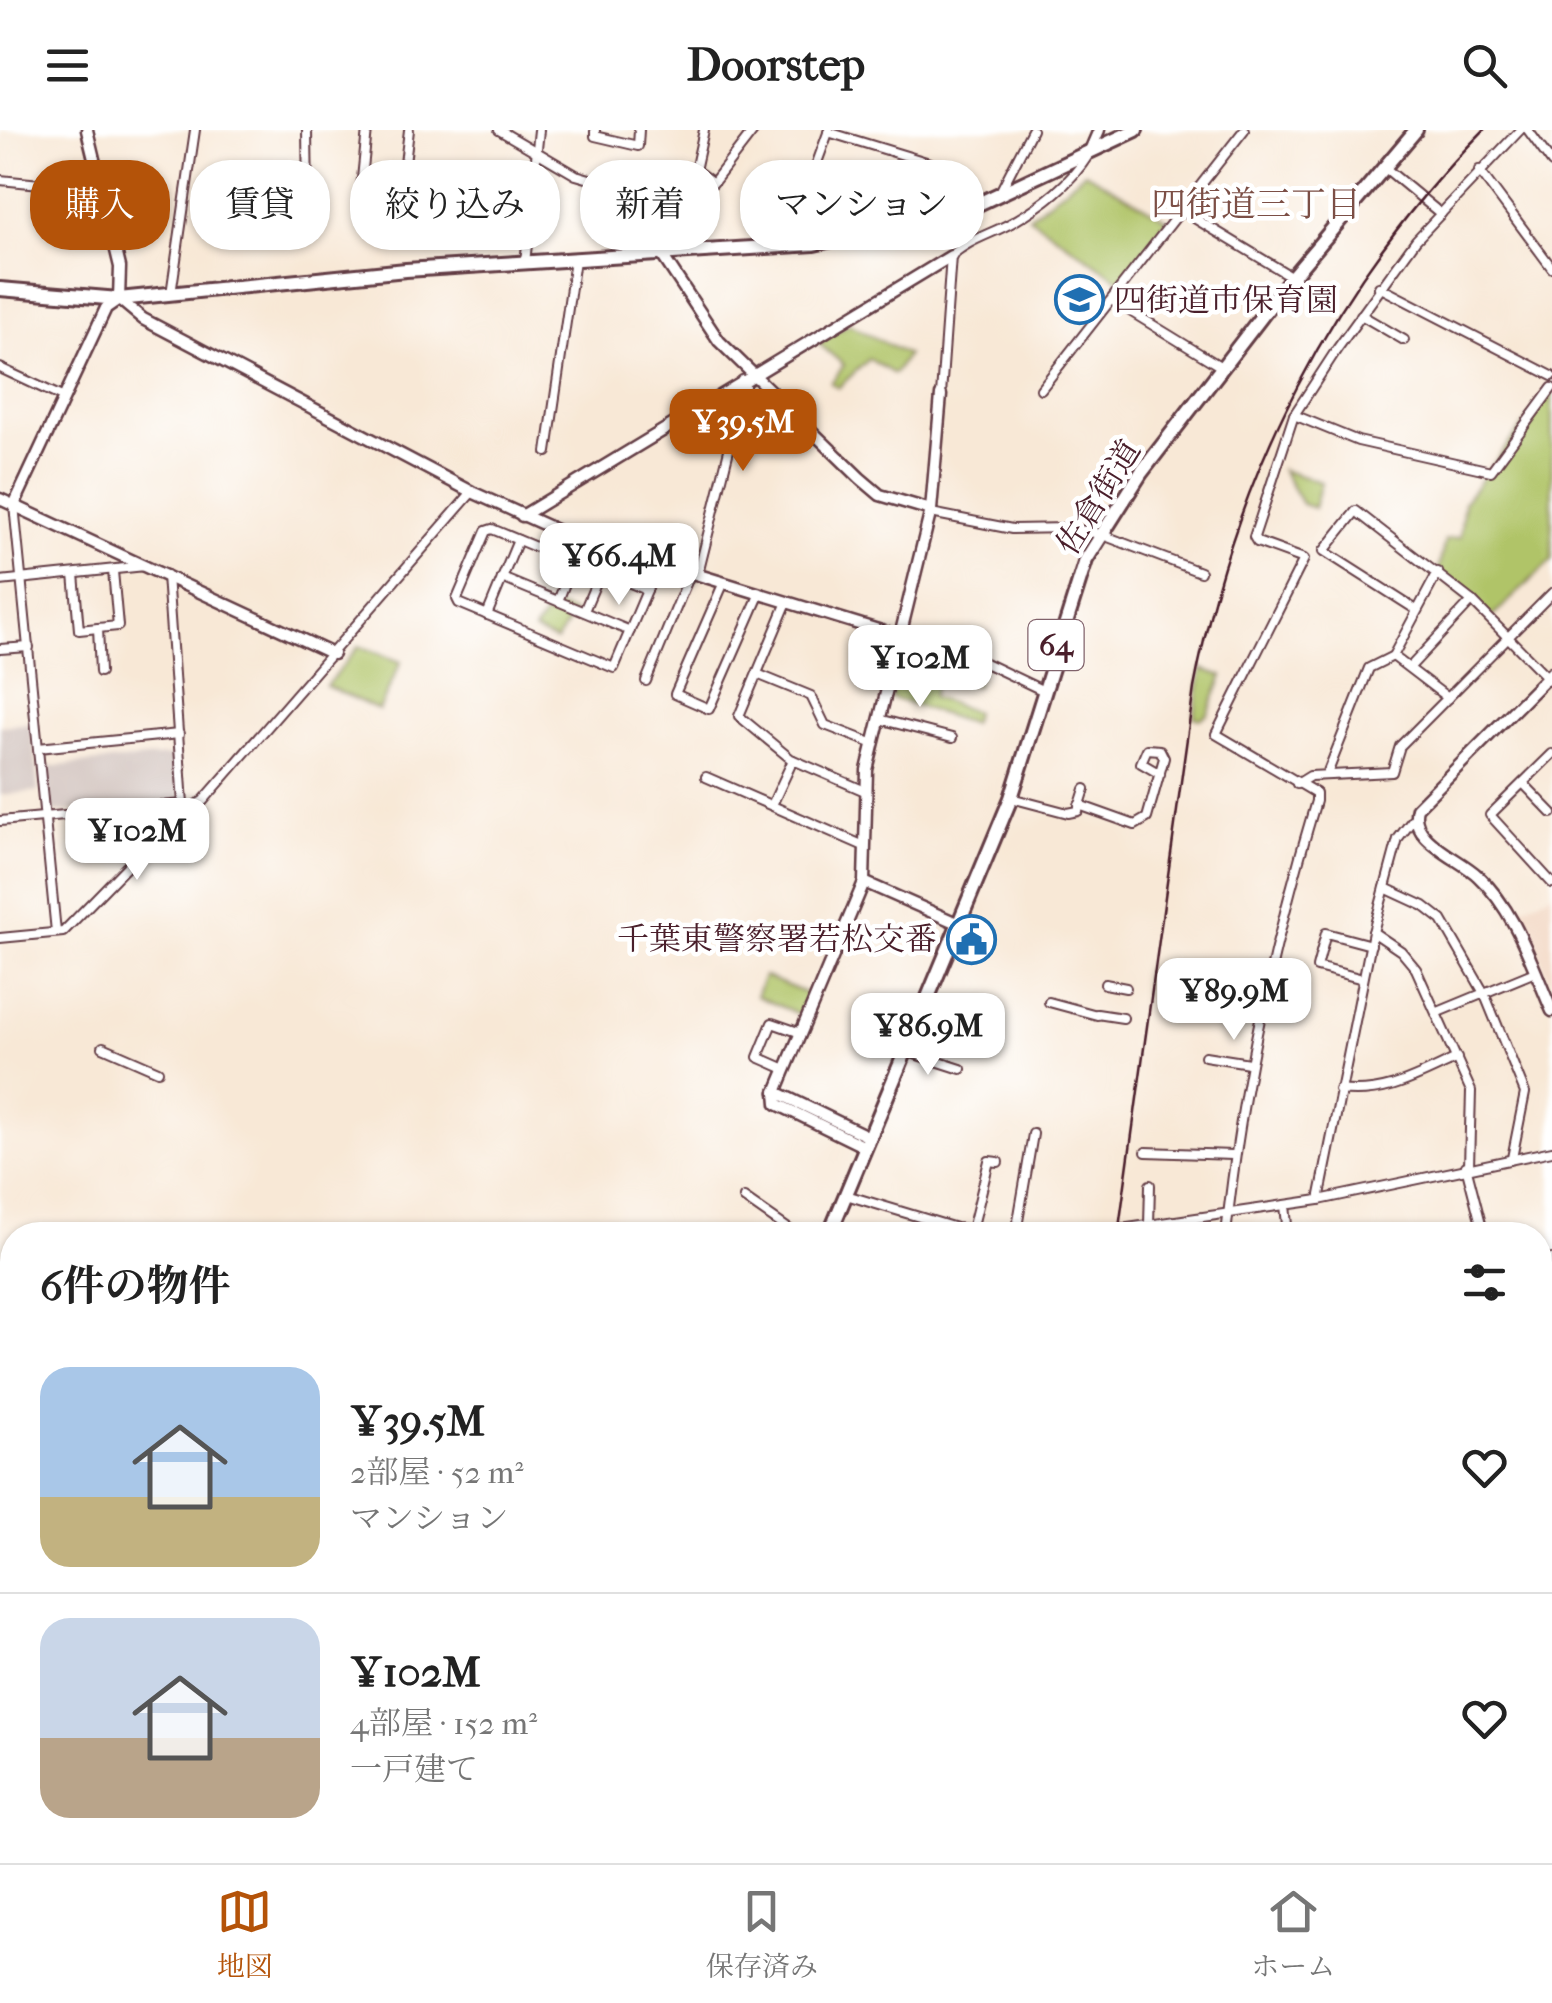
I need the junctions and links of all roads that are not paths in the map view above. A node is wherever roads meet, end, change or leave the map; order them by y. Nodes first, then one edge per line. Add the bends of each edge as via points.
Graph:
1 (87, 130) edge
2 (195, 130) edge
3 (307, 130) edge
4 (368, 130) edge
5 (409, 130) edge
6 (498, 130) edge
7 (540, 130) edge
8 (596, 130) edge
9 (639, 130) edge
10 (704, 130) edge
11 (754, 130) edge
12 (1032, 130) edge
13 (1100, 130) edge
14 (1136, 130) edge
15 (1244, 130) edge
16 (1416, 130) edge
17 (1524, 130) edge
18 (828, 131) edge
19 (535, 152) junction
20 (1089, 154) junction
21 (94, 160) edge
22 (307, 160) edge
23 (696, 160) edge
24 (818, 160) edge
25 (920, 160) edge
26 (1552, 162) edge
27 (1384, 168) junction
28 (1479, 170) junction
29 (720, 174) edge
30 (580, 176) edge
31 (0, 180) edge
32 (30, 183) edge
33 (997, 198) junction
34 (984, 202) edge
35 (1181, 210) junction
36 (1441, 214) junction
37 (740, 249) edge
38 (116, 250) edge
39 (661, 250) edge
40 (662, 255) junction
41 (951, 256) junction
42 (576, 260) junction
43 (525, 263) junction
44 (1552, 268) edge
45 (1292, 278) junction
46 (1380, 287) junction
47 (0, 289) edge
48 (171, 294) junction
49 (119, 299) junction
50 (1112, 300) junction
51 (1360, 315) junction
52 (1404, 340) dead end
53 (0, 368) edge
54 (1223, 368) junction
55 (755, 372) junction
56 (1552, 376) edge
57 (742, 379) junction
58 (1552, 388) edge
59 (1041, 389) dead end
60 (941, 395) joint
61 (64, 398) junction
62 (1294, 415) junction
63 (548, 452) dead end
64 (472, 492) junction
65 (0, 499) edge
66 (14, 506) junction
67 (931, 511) junction
68 (522, 516) junction
69 (1100, 534) junction
70 (518, 540) junction
71 (582, 541) junction
72 (659, 562) junction
73 (574, 563) junction
74 (147, 566) junction
75 (113, 570) junction
76 (1200, 572) dead end
77 (1438, 572) junction
78 (694, 573) junction
79 (74, 574) junction
80 (167, 575) junction
81 (502, 578) junction
82 (22, 579) junction
83 (0, 581) edge
84 (724, 582) junction
85 (647, 590) junction
86 (760, 593) junction
87 (1552, 593) edge
88 (558, 601) junction
89 (787, 602) junction
90 (1472, 602) junction
91 (1415, 609) junction
92 (584, 611) junction
93 (487, 615) junction
94 (98, 628) junction
95 (630, 630) junction
96 (902, 638) junction
97 (1510, 638) junction
98 (28, 647) junction
99 (0, 650) edge
100 (332, 654) junction
101 (1392, 656) junction
102 (1410, 666) junction
103 (100, 672) dead end
104 (757, 674) junction
105 (1550, 677) edge
106 (646, 681) dead end
107 (1044, 691) junction
108 (1448, 698) junction
109 (879, 719) junction
110 (179, 734) junction
111 (952, 738) dead end
112 (874, 744) junction
113 (38, 748) junction
114 (1552, 754) edge
115 (793, 760) junction
116 (1160, 774) dead end
117 (1327, 774) junction
118 (706, 777) dead end
119 (1522, 783) junction
120 (1297, 784) junction
121 (1086, 788) dead end
122 (864, 791) junction
123 (1011, 798) junction
124 (772, 805) junction
125 (188, 806) junction
126 (1080, 806) junction
127 (1552, 813) edge
128 (45, 816) junction
129 (1414, 818) junction
130 (0, 821) edge
131 (864, 846) junction
132 (864, 882) junction
133 (1552, 883) edge
134 (1385, 888) junction
135 (959, 924) junction
136 (56, 932) junction
137 (1374, 932) junction
138 (0, 938) edge
139 (1371, 945) junction
140 (1535, 972) junction
141 (1363, 979) junction
142 (1105, 984) dead end
143 (1126, 988) dead end
144 (1484, 993) junction
145 (1049, 1002) dead end
146 (1552, 1011) edge
147 (1438, 1012) junction
148 (1123, 1018) dead end
149 (801, 1033) junction
150 (103, 1047) dead end
151 (906, 1051) junction
152 (1206, 1056) dead end
153 (1456, 1058) junction
154 (1249, 1063) junction
155 (960, 1068) dead end
156 (785, 1069) junction
157 (158, 1071) dead end
158 (1339, 1090) junction
159 (1033, 1134) dead end
160 (867, 1142) junction
161 (1552, 1151) edge
162 (1146, 1152) dead end
163 (1233, 1155) junction
164 (1512, 1158) junction
165 (998, 1162) dead end
166 (1468, 1166) junction
167 (1150, 1186) dead end
168 (846, 1194) junction
169 (744, 1198) dead end
170 (1318, 1200) junction
171 (1285, 1205) junction
172 (1229, 1210) junction
173 (778, 1222) edge
174 (834, 1222) edge
175 (944, 1222) edge
176 (974, 1222) edge
177 (1018, 1222) edge
178 (1149, 1222) edge
179 (1165, 1222) edge
180 (1228, 1222) edge
181 (1287, 1222) edge
182 (1481, 1222) edge

1 - 21 street
2 - 48 street
3 - 22 street
4 - 5 street via 359,208 400,204
6 - 19 street
7 - 19 street
8 - 9 street via 594,136 638,146
10 - 23 street
11 - 29 street
12 - 33 street
13 - 20 street
14 - 20 main road
15 - 35 street
16 - 27 main road, 佐倉街道 / 64
17 - 26 street
17 - 28 street
18 - 24 street
18 - 25 street
19 - 30 street
19 - 43 street
20 - 33 main road
20 - 41 street via 1066,186
27 - 36 street
27 - 45 main road, 佐倉街道 / 64
28 - 36 street
28 - 44 street
31 - 32 street
33 - 34 main road
35 - 45 street
35 - 50 street
36 - 46 street
37 - 40 main road
38 - 49 street
39 - 40 street
40 - 42 main road
40 - 55 street via 719,341
41 - 55 street
41 - 60 street
42 - 43 main road
42 - 63 street
43 - 48 main road
45 - 54 main road, 佐倉街道 / 64
46 - 51 street
46 - 56 street
47 - 49 main road
48 - 49 main road
49 - 61 street via 106,308
49 - 64 street via 142,318
50 - 54 street
50 - 59 street
51 - 52 street
51 - 62 street
53 - 61 street
54 - 69 main road, 佐倉街道 / 64
55 - 57 street
55 - 67 street via 880,494
57 - 68 street
57 - 78 street
58 - 62 street via 1490,471 1358,441
60 - 67 street
61 - 66 street
62 - 120 street via 1254,537 1304,558 1216,734
64 - 68 street
64 - 100 street
65 - 66 street
66 - 74 street
66 - 82 street
67 - 69 street via 1012,529
67 - 96 street
68 - 71 street
69 - 76 street
69 - 107 main road, 佐倉街道 / 64 via 1077,582
70 - 73 street
70 - 81 street
70 - 93 street via 486,531 464,582 459,604
71 - 72 street
71 - 73 street
72 - 78 street
72 - 85 street
73 - 88 street
74 - 75 street
74 - 80 street
75 - 79 street
75 - 94 street via 118,626
77 - 90 street
77 - 91 street
77 - 91 street via 1356,511 1324,550
78 - 84 street
78 - 106 street
79 - 82 street
79 - 94 street via 80,630
80 - 100 street
80 - 110 street
81 - 88 street
81 - 93 street
82 - 83 street
82 - 98 street
84 - 86 street
84 - 86 street via 675,694 709,709
85 - 92 street via 600,571
85 - 95 street
86 - 89 street
87 - 97 street
88 - 92 street
89 - 96 street
89 - 104 street
90 - 97 street
90 - 102 street
91 - 101 street
92 - 95 street
93 - 95 street via 614,668
94 - 103 street
96 - 107 street via 980,661
96 - 109 street
97 - 105 street
97 - 108 street
98 - 99 street
98 - 113 street
100 - 125 street
101 - 102 street
101 - 117 street via 1369,668
102 - 108 street
104 - 112 street via 811,696 825,724
104 - 115 street via 739,716
105 - 129 street
107 - 123 main road, 佐倉街道 / 64
108 - 117 street via 1400,746 1392,772
109 - 111 street
109 - 112 street
110 - 113 street
110 - 125 street
112 - 122 street
113 - 128 street
114 - 119 street
115 - 122 street
115 - 124 street
116 - 126 street via 1147,818 1135,825
117 - 120 street
118 - 124 street
119 - 127 street
119 - 133 street via 1490,815
120 - 154 street via 1316,792 1316,801 1278,926
121 - 126 street
122 - 131 street
123 - 126 street via 1068,813
123 - 135 main road, 佐倉街道 / 64
124 - 131 street
125 - 128 street
125 - 136 street
128 - 130 street
128 - 136 street
129 - 134 street via 1398,840
129 - 140 street via 1419,834 1481,878 1507,910
131 - 132 street
132 - 135 street
132 - 149 street
134 - 137 street
134 - 144 street via 1442,920
135 - 151 main road, 佐倉街道 / 64
136 - 138 street
137 - 139 street
137 - 147 street via 1409,960
139 - 141 street
139 - 141 street via 1326,933 1317,967
140 - 144 street
140 - 146 street
141 - 158 street
142 - 143 street
144 - 147 street
144 - 164 street via 1526,1093
145 - 148 street
147 - 153 street
149 - 156 street
149 - 156 street via 772,1023 758,1057
150 - 157 street
151 - 155 street
151 - 160 main road, 佐倉街道 / 64
152 - 154 street
153 - 158 street via 1390,1089
153 - 166 street via 1470,1091
154 - 163 street
156 - 160 street via 776,1104
158 - 170 street
159 - 177 street
160 - 168 main road, 佐倉街道 / 64
161 - 164 street
162 - 163 street
163 - 172 street
164 - 166 street
165 - 176 street via 989,1160
166 - 170 street
166 - 182 street
167 - 178 street
168 - 174 main road, 佐倉街道 / 64
168 - 175 street
169 - 173 street
170 - 171 street
171 - 172 street
171 - 181 street
172 - 179 street
172 - 180 street

